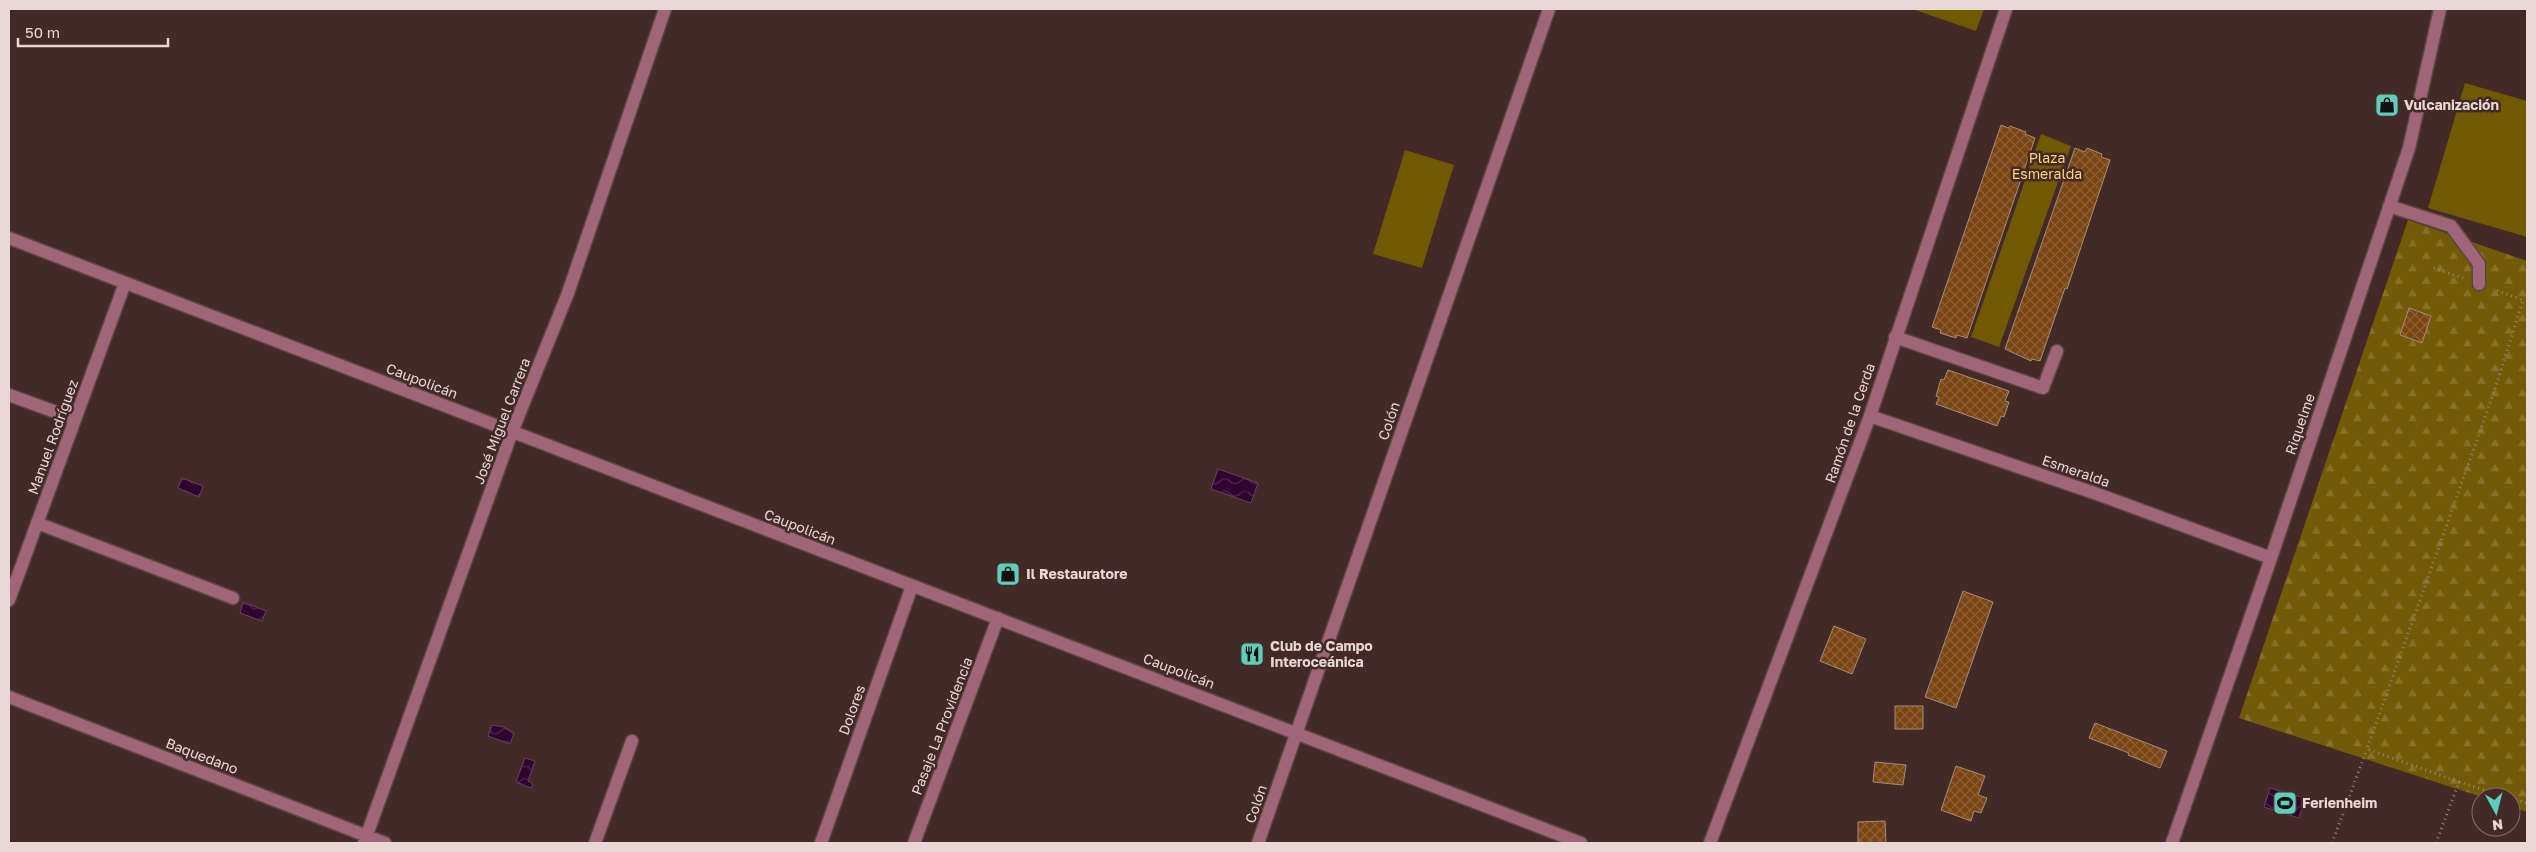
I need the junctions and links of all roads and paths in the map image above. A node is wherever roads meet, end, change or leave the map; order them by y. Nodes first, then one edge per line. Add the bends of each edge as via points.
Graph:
1 (665, 9) edge
2 (1549, 9) edge
3 (2006, 9) edge
4 (2440, 9) edge
5 (2389, 206) junction
6 (9, 238) edge
7 (2434, 268) dead end
8 (124, 283) junction
9 (2478, 284) junction
10 (2525, 300) edge
11 (1895, 338) junction
12 (2057, 350) dead end
13 (9, 395) edge
14 (1870, 416) junction
15 (75, 419) junction
16 (512, 432) junction
17 (37, 523) junction
18 (2271, 558) junction
19 (912, 586) junction
20 (232, 598) dead end
21 (9, 600) edge
22 (998, 618) junction
23 (9, 697) edge
24 (1296, 732) junction
25 (632, 740) dead end
26 (2368, 750) junction
27 (2459, 782) junction
28 (2475, 787) edge
29 (365, 840) edge
30 (385, 843) edge
31 (595, 843) edge
32 (821, 843) edge
33 (914, 843) edge
34 (1258, 843) edge
35 (1581, 843) edge
36 (1710, 843) edge
37 (2172, 843) edge
38 (2332, 843) edge
39 (2436, 843) edge

1 - 16 street, José Miguel Carrera via 568,292
2 - 24 street, Colón
3 - 11 street, Ramón de la Cerda
4 - 5 street, Riquelme via 2409,148
5 - 9 street via 2450,226 2479,264
5 - 18 street, Riquelme
6 - 8 street, Caupolicán
7 - 9 path
8 - 15 street, Manuel Rodríguez
8 - 16 street, Caupolicán
9 - 10 path
10 - 26 path
11 - 12 street via 2043,388
11 - 14 street, Ramón de la Cerda
13 - 15 street
14 - 18 street, Esmeralda
14 - 36 street, Ramón de la Cerda
15 - 17 street, Manuel Rodríguez
16 - 19 street, Caupolicán
16 - 29 street, José Miguel Carrera
17 - 20 street
17 - 21 street, Manuel Rodríguez
18 - 37 street, Riquelme
19 - 22 street, Caupolicán
19 - 32 street, Dolores
22 - 24 street, Caupolicán
22 - 33 street, Pasaje La Providencia
23 - 29 street, Baquedano
24 - 34 street, Colón
24 - 35 street, Caupolicán
25 - 31 street
26 - 27 path
26 - 38 path
27 - 28 path
27 - 39 path
29 - 30 street, Baquedano

